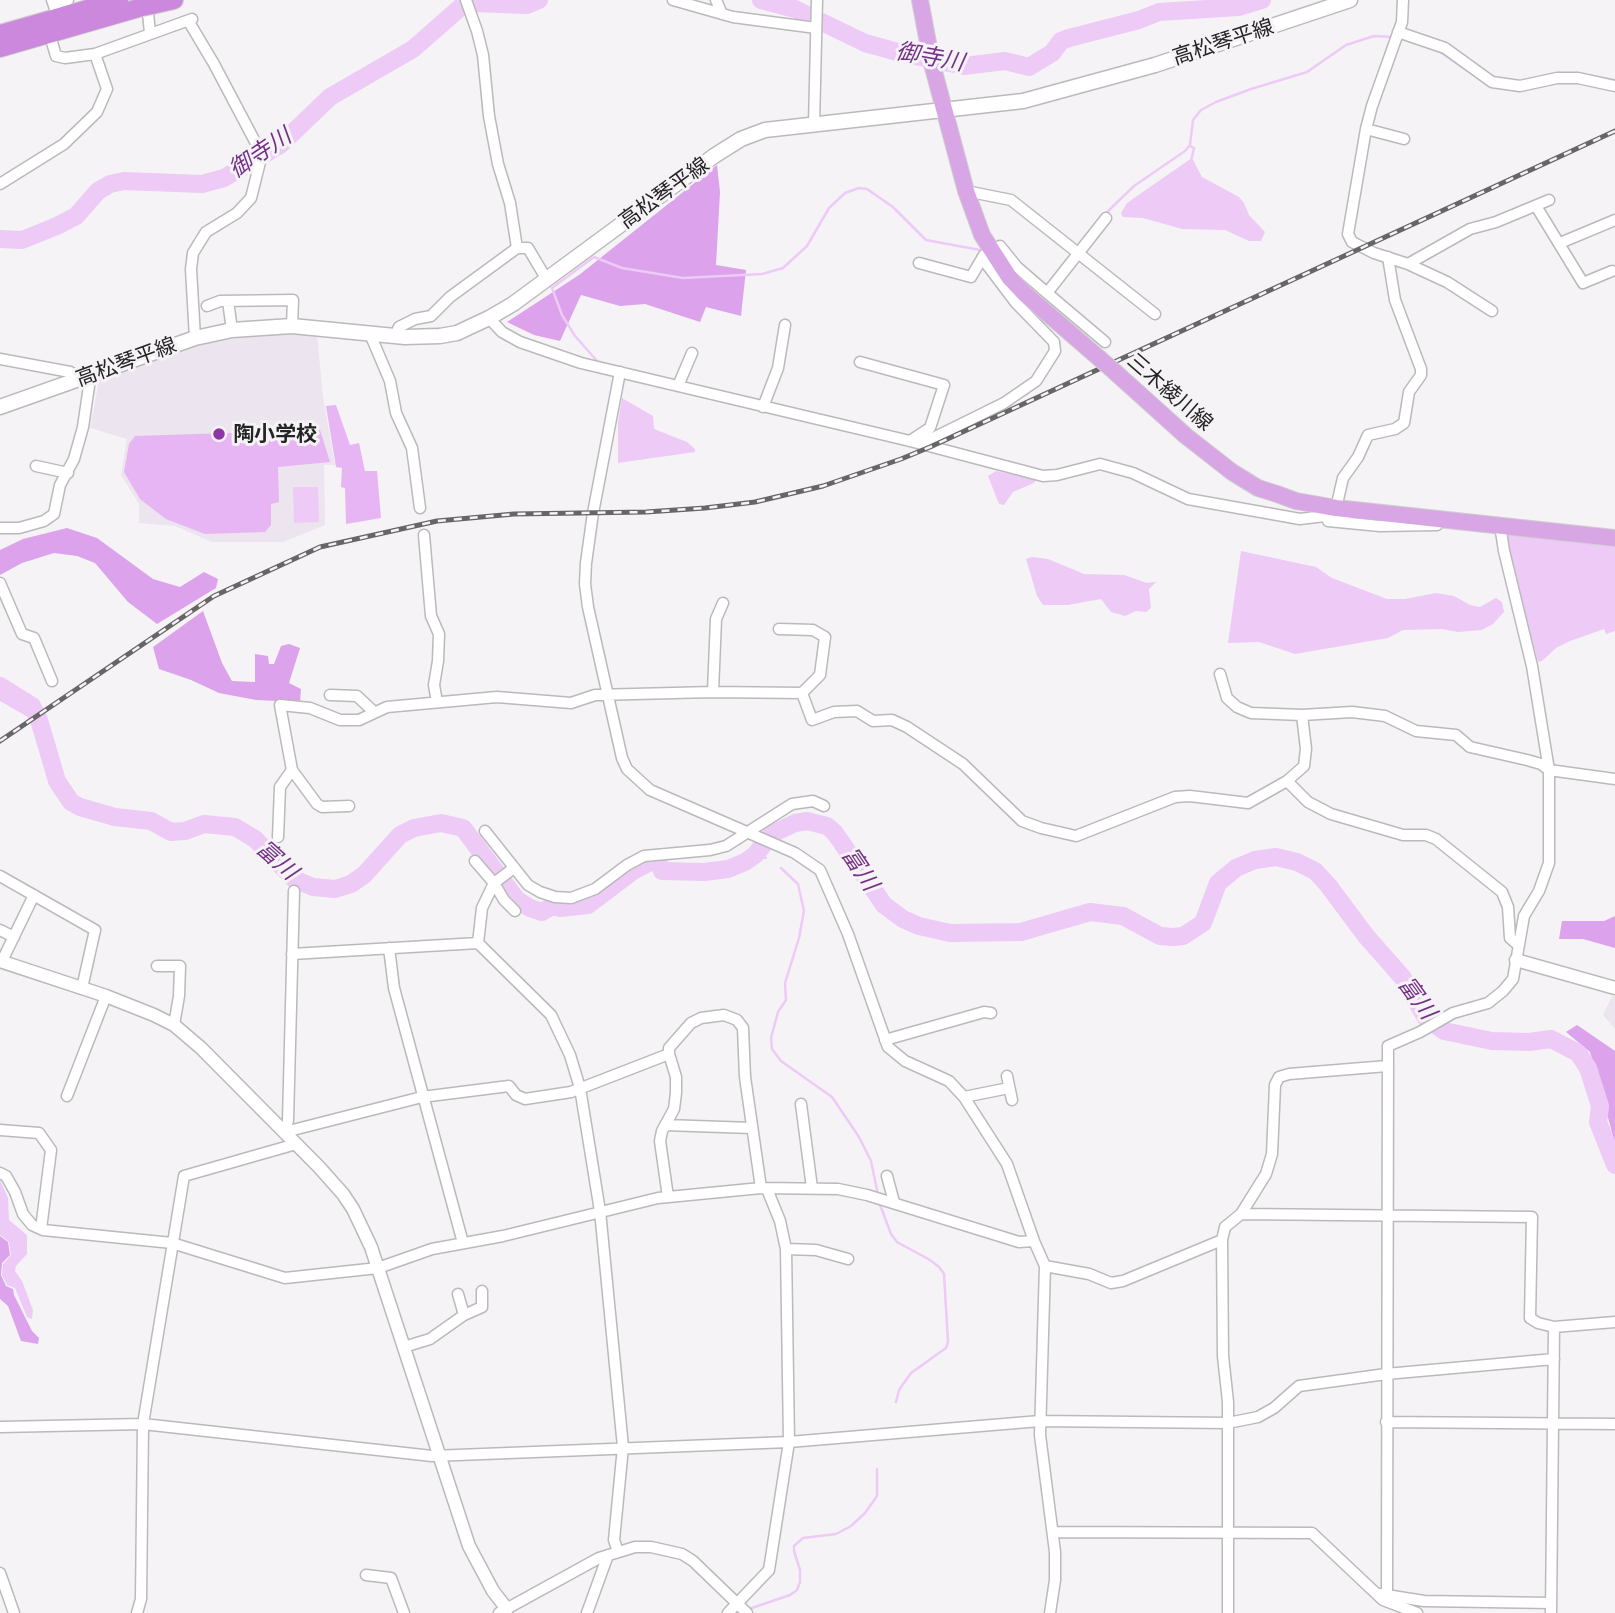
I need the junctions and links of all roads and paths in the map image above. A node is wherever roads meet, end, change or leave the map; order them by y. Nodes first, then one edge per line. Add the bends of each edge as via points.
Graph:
1 (68, 0) edge
2 (119, 0) edge
3 (174, 0) edge
4 (673, 0) edge
5 (716, 0) edge
6 (817, 0) edge
7 (920, 0) edge
8 (1350, 0) edge
9 (1403, 0) edge
10 (466, 3) edge
11 (147, 4) edge
12 (722, 14) junction
13 (55, 16) edge
14 (816, 23) junction
15 (150, 33) junction
16 (0, 34) edge
17 (1397, 36) junction
18 (0, 48) edge
19 (95, 54) junction
20 (1615, 86) edge
21 (944, 109) junction
22 (814, 124) junction
23 (1366, 130) junction
24 (1404, 139) dead end
25 (0, 184) edge
26 (966, 191) junction
27 (1549, 200) dead end
28 (1536, 206) junction
29 (1106, 218) dead end
30 (1615, 220) edge
31 (1560, 243) junction
32 (517, 248) junction
33 (988, 252) junction
34 (1078, 255) junction
35 (1388, 257) junction
36 (919, 263) dead end
37 (1408, 264) junction
38 (1612, 271) dead end
39 (547, 280) junction
40 (1047, 293) junction
41 (228, 301) junction
42 (207, 306) dead end
43 (1492, 311) dead end
44 (1155, 314) dead end
45 (489, 318) junction
46 (785, 325) dead end
47 (292, 326) junction
48 (232, 330) junction
49 (370, 334) junction
50 (395, 336) junction
51 (195, 338) junction
52 (1105, 342) dead end
53 (692, 353) dead end
54 (0, 359) edge
55 (860, 362) dead end
56 (620, 372) junction
57 (81, 378) junction
58 (678, 386) junction
59 (0, 407) edge
60 (763, 407) junction
61 (916, 443) junction
62 (36, 466) dead end
63 (68, 473) junction
64 (1309, 503) junction
65 (420, 508) dead end
66 (1336, 508) junction
67 (1364, 511) junction
68 (1300, 519) junction
69 (1472, 522) junction
70 (1500, 525) junction
71 (0, 528) edge
72 (424, 535) dead end
73 (1615, 538) edge
74 (0, 583) edge
75 (723, 603) dead end
76 (779, 629) dead end
77 (1220, 674) dead end
78 (52, 681) dead end
79 (713, 692) junction
80 (802, 693) junction
81 (330, 695) dead end
82 (609, 695) junction
83 (437, 702) junction
84 (374, 712) junction
85 (1303, 715) junction
86 (1549, 769) junction
87 (292, 770) junction
88 (1615, 779) edge
89 (1287, 781) junction
90 (349, 806) dead end
91 (824, 806) dead end
92 (485, 831) dead end
93 (749, 834) junction
94 (278, 837) dead end
95 (475, 861) dead end
96 (513, 869) junction
97 (0, 876) edge
98 (495, 883) junction
99 (294, 891) dead end
100 (34, 895) junction
101 (515, 911) dead end
102 (0, 930) edge
103 (14, 937) junction
104 (478, 943) junction
105 (1517, 944) junction
106 (389, 948) junction
107 (292, 954) junction
108 (1516, 960) junction
109 (1, 961) edge
110 (158, 966) dead end
111 (82, 988) junction
112 (1615, 988) edge
113 (107, 996) junction
114 (991, 1013) dead end
115 (174, 1025) junction
116 (885, 1040) junction
117 (668, 1054) junction
118 (1387, 1066) junction
119 (580, 1088) junction
120 (67, 1096) dead end
121 (422, 1097) junction
122 (964, 1097) junction
123 (1012, 1100) dead end
124 (801, 1104) dead end
125 (665, 1125) junction
126 (752, 1128) junction
127 (0, 1130) edge
128 (285, 1132) junction
129 (296, 1144) junction
130 (0, 1172) edge
131 (887, 1176) dead end
132 (764, 1188) junction
133 (812, 1188) junction
134 (668, 1197) junction
135 (884, 1199) junction
136 (600, 1211) junction
137 (1241, 1214) junction
138 (1388, 1216) junction
139 (41, 1229) junction
140 (1222, 1240) junction
141 (1034, 1241) junction
142 (172, 1243) junction
143 (463, 1243) junction
144 (786, 1249) junction
145 (848, 1259) dead end
146 (1045, 1266) junction
147 (378, 1268) junction
148 (482, 1291) dead end
149 (458, 1294) dead end
150 (464, 1315) junction
151 (1615, 1322) edge
152 (1554, 1327) junction
153 (404, 1347) junction
154 (1554, 1359) junction
155 (1386, 1374) junction
156 (1040, 1421) junction
157 (1386, 1422) junction
158 (1228, 1423) junction
159 (1553, 1423) junction
160 (143, 1424) junction
161 (1615, 1424) edge
162 (0, 1427) edge
163 (789, 1442) junction
164 (623, 1447) junction
165 (439, 1455) junction
166 (1228, 1531) junction
167 (1053, 1532) junction
168 (613, 1553) junction
169 (0, 1573) edge
170 (366, 1575) dead end
171 (1382, 1594) junction
172 (742, 1608) edge
173 (1551, 1608) edge
174 (506, 1612) edge
175 (14, 1613) edge
176 (137, 1613) edge
177 (404, 1613) edge
178 (587, 1613) edge
179 (728, 1613) edge
180 (1050, 1613) edge
181 (1228, 1613) edge
182 (1418, 1613) edge

1 - 13 street
2 - 13 highway
3 - 11 highway
4 - 12 street
5 - 12 street
6 - 14 street
7 - 21 main road, 三木綾川線
8 - 21 main road, 高松琴平線 via 1094,83 1023,101
9 - 17 street
10 - 32 street via 483,55 489,116
11 - 13 highway
11 - 15 street
12 - 14 street
13 - 16 highway
13 - 18 highway
13 - 19 street via 56,56
14 - 22 street
15 - 19 street
15 - 51 street via 192,20 260,157 251,198 237,213 206,232 193,253
17 - 20 street via 1445,48 1492,82 1520,86 1568,78
17 - 23 street
19 - 25 street via 107,89 97,112 64,144
21 - 22 main road, 高松琴平線
21 - 26 main road, 三木綾川線
22 - 39 main road, 高松琴平線 via 765,130 741,139
23 - 24 street
23 - 35 street via 1348,234 1352,242
26 - 33 main road, 三木綾川線
26 - 34 street via 1011,200
27 - 28 street
28 - 31 street
28 - 37 street via 1470,229
29 - 34 street
30 - 31 street
31 - 38 street via 1583,283
32 - 39 street via 528,248
32 - 50 street via 431,316 399,327
33 - 36 street via 971,277
33 - 40 street via 1000,246
33 - 61 street via 1016,303 1057,338 1055,351 1036,382 1004,403
33 - 64 main road, 三木綾川線, bridge via 1025,294 1232,472 1258,488
34 - 40 street
34 - 44 street
35 - 37 street
35 - 66 street via 1395,300 1421,375 1409,392 1404,423 1368,435 1343,478
37 - 43 street
39 - 45 main road, 高松琴平線
40 - 52 street via 1071,319
41 - 42 street
41 - 47 street via 293,300
41 - 48 street
45 - 50 main road, 高松琴平線 via 457,333
45 - 56 street via 520,342
46 - 60 street via 778,368
47 - 48 main road, 高松琴平線
47 - 49 main road, 高松琴平線
48 - 51 main road, 高松琴平線
49 - 50 main road, 高松琴平線
49 - 65 street via 412,447
51 - 57 main road, 高松琴平線
53 - 58 street
54 - 57 street
55 - 61 street via 943,386 930,428
56 - 58 street
56 - 82 street via 585,573 588,607
57 - 59 main road, 高松琴平線
57 - 63 street via 89,386
58 - 60 street
60 - 61 street
61 - 68 street via 1043,476 1100,464 1114,466 1188,499
62 - 63 street
63 - 71 street via 60,485 54,514 19,528
64 - 66 main road, 三木綾川線
64 - 68 street
66 - 67 main road, 三木綾川線
67 - 68 street
67 - 69 main road, 三木綾川線
68 - 69 street via 1380,526
69 - 70 main road, 三木綾川線
70 - 73 main road, 三木綾川線
70 - 86 street via 1532,666
72 - 83 street via 431,616 439,634
74 - 78 street via 22,635 34,638
75 - 79 street via 716,618
76 - 80 street via 813,630 825,637 820,675
77 - 85 street via 1227,698 1237,707 1251,713
79 - 80 street
79 - 82 street
80 - 89 street via 812,720 834,712 857,711 873,721 900,723 963,764 1022,821 1076,836 1175,797 1248,803
81 - 84 street via 357,696
82 - 83 street via 571,703 497,697
82 - 93 street via 622,758 638,781
83 - 84 street
84 - 87 street via 359,720 340,719 310,708 279,705
85 - 86 street via 1352,712 1385,716 1416,732 1456,736 1470,747
85 - 89 street via 1304,766
86 - 88 street
86 - 105 street via 1549,863 1524,916
87 - 90 street via 317,804
87 - 94 street via 280,787
89 - 105 street via 1308,802 1331,814 1403,835 1436,839 1502,892 1510,937
91 - 93 street via 813,801 792,804
92 - 96 street
93 - 96 street via 710,850 644,856 595,889 571,898 540,892
93 - 116 street via 805,859 824,876
95 - 98 street
96 - 98 street
97 - 100 street
98 - 101 street
98 - 104 street via 482,908
99 - 107 street
100 - 103 street
100 - 111 street via 94,930
102 - 103 street
103 - 109 street
104 - 106 street
104 - 119 street via 551,1015
105 - 108 street
106 - 107 street
106 - 121 street via 394,988
107 - 128 street
108 - 112 street
108 - 118 street via 1513,979 1488,1003 1453,1013 1388,1046
109 - 111 street
110 - 115 street via 180,966
111 - 113 street
113 - 115 street
113 - 120 street
114 - 116 street
115 - 128 street
116 - 122 street via 905,1060 949,1081
117 - 119 street
117 - 125 street via 676,1093
117 - 126 street via 691,1023 717,1015 737,1020 743,1028
118 - 137 street via 1279,1077 1272,1154 1266,1174
118 - 138 street
119 - 121 street via 525,1099 509,1086
119 - 136 street
121 - 128 street
121 - 143 street
122 - 123 street via 1008,1082
122 - 141 street via 1007,1164
124 - 133 street
125 - 126 street
125 - 134 street via 660,1141
126 - 132 street
127 - 139 street via 38,1133 51,1150
128 - 129 street
129 - 142 street via 184,1176
129 - 147 street via 354,1209
130 - 139 street via 15,1192 23,1214
131 - 135 street
132 - 133 street
132 - 134 street
132 - 144 street via 780,1221
133 - 135 street
134 - 136 street
135 - 141 street via 1019,1242
136 - 143 street
136 - 164 street
137 - 138 street
137 - 140 street via 1225,1227
138 - 152 street via 1532,1217 1530,1318
138 - 155 street
139 - 142 street
140 - 146 street via 1111,1283
140 - 158 street
141 - 146 street
142 - 147 street via 285,1278
142 - 160 street
143 - 147 street via 432,1248
144 - 145 street via 816,1250
144 - 163 street
146 - 156 street
147 - 153 street
148 - 150 street via 482,1307
149 - 150 street
150 - 153 street via 430,1339
151 - 152 street
152 - 154 street
153 - 165 street
154 - 155 street
154 - 159 street
155 - 157 street
155 - 158 street via 1299,1386 1258,1417
156 - 158 street
156 - 163 street
156 - 167 street
157 - 159 street
157 - 171 street
158 - 166 street
159 - 161 street
159 - 173 street
160 - 162 street
160 - 165 street
160 - 176 street via 141,1599
163 - 164 street
163 - 172 street via 769,1570
164 - 165 street
164 - 168 street
165 - 174 street via 469,1546
166 - 167 street
166 - 171 street via 1312,1533
166 - 181 street
167 - 180 street via 1055,1580
168 - 172 street via 651,1547 682,1554
168 - 174 street
168 - 178 street
169 - 175 street
170 - 177 street via 391,1578
171 - 173 street via 1424,1601
171 - 182 street via 1383,1600
172 - 179 street

